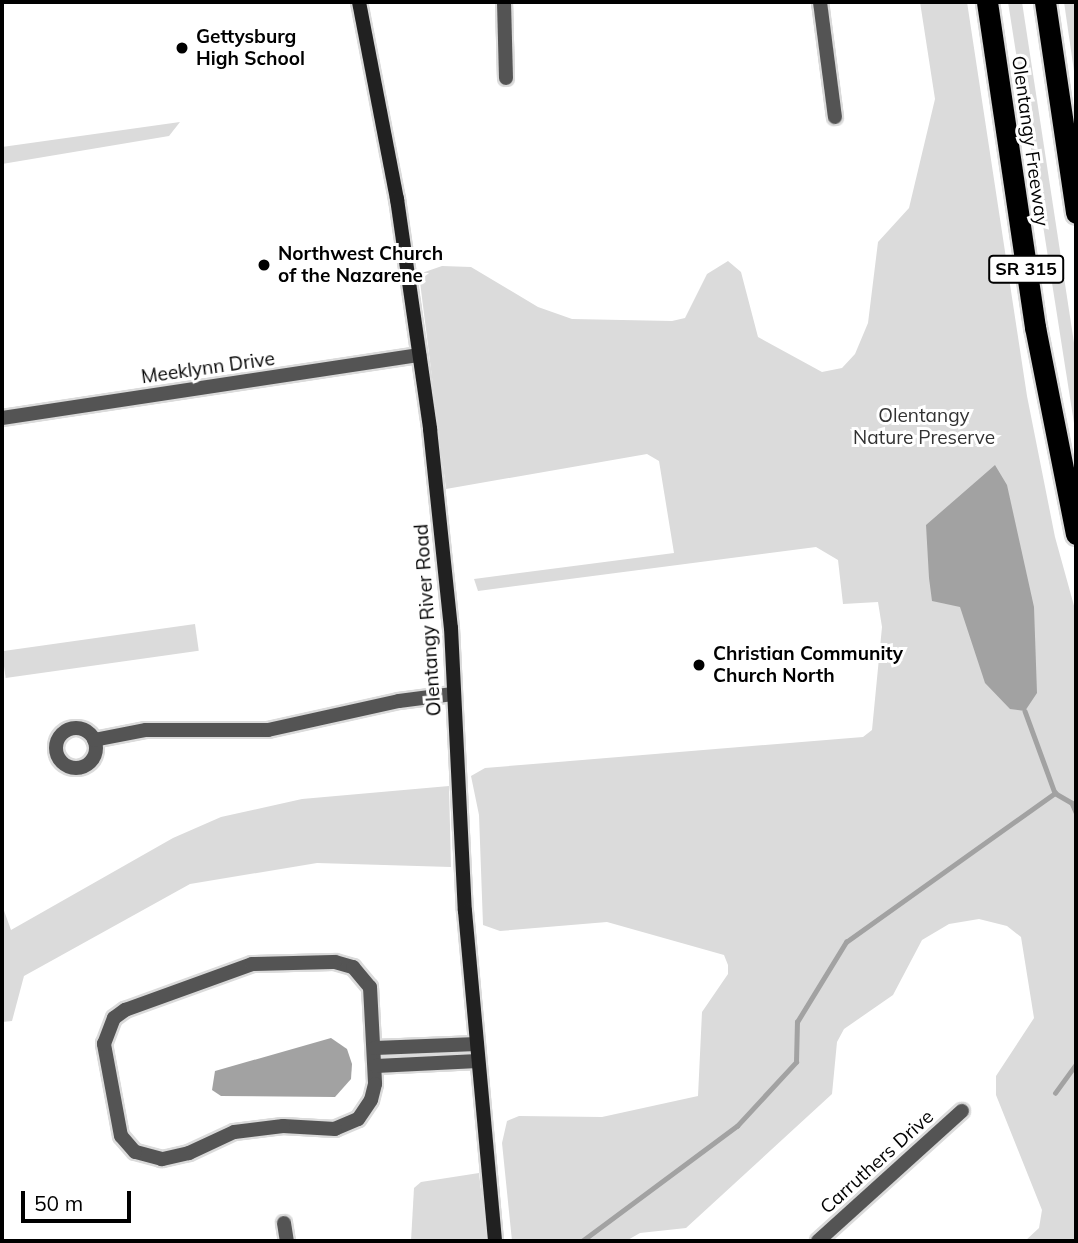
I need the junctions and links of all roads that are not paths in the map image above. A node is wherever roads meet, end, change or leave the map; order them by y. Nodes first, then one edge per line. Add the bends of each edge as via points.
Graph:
1 (359, 2) edge
2 (504, 2) edge
3 (820, 2) edge
4 (987, 2) edge
5 (1045, 2) edge
6 (506, 78) dead end
7 (835, 117) dead end
8 (1076, 213) edge
9 (419, 355) junction
10 (2, 418) edge
11 (1076, 534) edge
12 (453, 694) junction
13 (94, 740) dead end
14 (477, 1044) junction
15 (375, 1048) junction
16 (478, 1061) junction
17 (376, 1066) junction
18 (962, 1111) dead end
19 (284, 1223) dead end
20 (287, 1241) edge
21 (495, 1241) edge
22 (818, 1241) edge

1 - 9 main road, Olentangy River Road via 397,198
2 - 6 street
3 - 7 street
4 - 11 highway, Olentangy Freeway / SR 315 via 1035,327
5 - 8 highway, Olentangy Freeway
9 - 10 street, Meeklynn Drive
9 - 12 main road, Olentangy River Road via 445,567
12 - 13 street via 268,730 146,730
12 - 14 main road, Olentangy River Road
14 - 15 street
14 - 16 main road, Olentangy River Road
15 - 17 street
15 - 17 street via 370,988 353,967 335,962 252,964 142,1001 114,1018 107,1031 104,1058 121,1136 135,1152 162,1159 189,1153 221,1135 258,1128 348,1125 371,1100
16 - 17 street
16 - 21 main road, Olentangy River Road
18 - 22 street, Carruthers Drive
19 - 20 street

